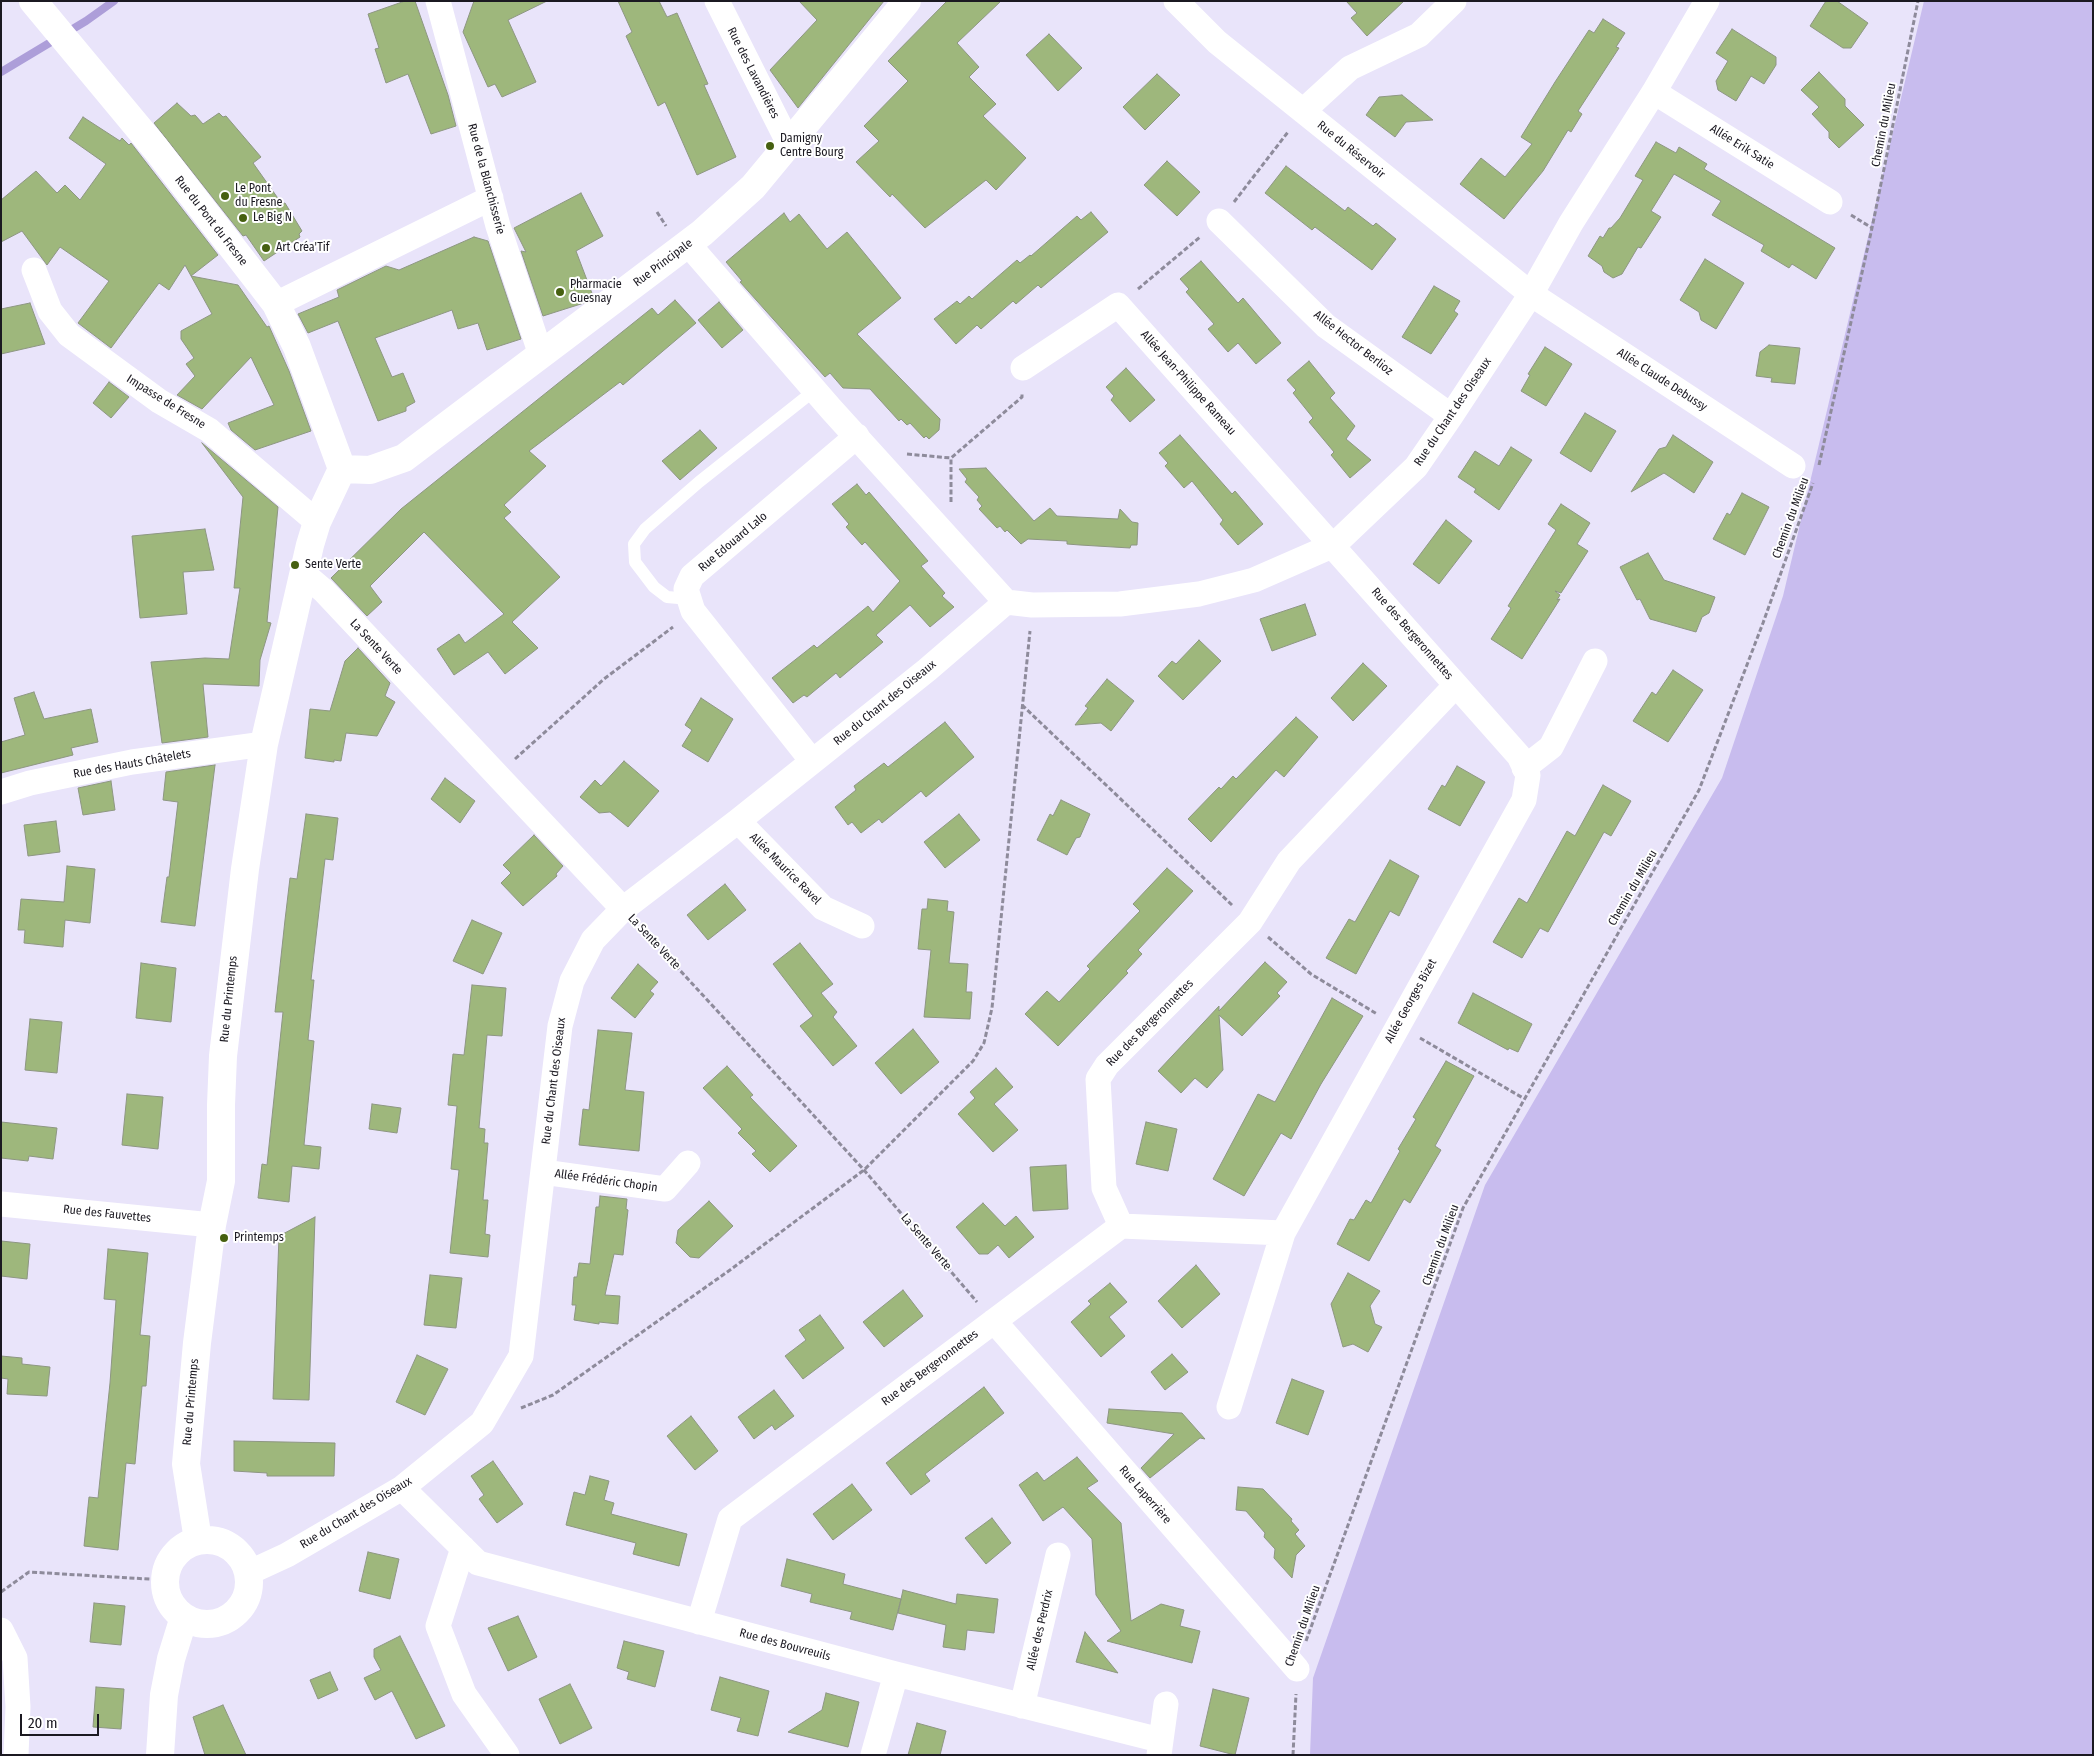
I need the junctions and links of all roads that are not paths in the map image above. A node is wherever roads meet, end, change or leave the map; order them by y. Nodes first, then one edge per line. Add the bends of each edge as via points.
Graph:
1 (438, 1) edge
2 (717, 1) edge
3 (906, 1) edge
4 (1176, 1) edge
5 (1454, 1) edge
6 (1707, 1) edge
7 (34, 3) edge
8 (1654, 92) junction
9 (1303, 111) junction
10 (789, 144) junction
11 (491, 198) junction
12 (1830, 202) dead end
13 (1219, 222) dead end
14 (688, 244) junction
15 (34, 270) dead end
16 (1531, 294) junction
17 (276, 304) junction
18 (541, 355) junction
19 (1023, 368) road end
20 (814, 390) junction
21 (1451, 416) junction
22 (857, 436) junction
23 (1793, 466) dead end
24 (342, 469) junction
25 (317, 522) junction
26 (1334, 545) junction
27 (304, 574) junction
28 (1006, 602) junction
29 (692, 605) junction
30 (1595, 661) dead end
31 (1456, 684) junction
32 (264, 744) junction
33 (812, 762) junction
34 (1524, 768) junction
35 (1, 792) edge
36 (738, 821) junction
37 (623, 909) junction
38 (862, 926) dead end
39 (688, 1163) dead end
40 (543, 1172) junction
41 (1, 1204) edge
42 (212, 1225) junction
43 (1121, 1226) junction
44 (1283, 1232) junction
45 (994, 1320) junction
46 (1229, 1407) dead end
47 (402, 1488) junction
48 (198, 1540) junction
49 (463, 1548) junction
50 (1058, 1555) dead end
51 (248, 1573) junction
52 (184, 1617) junction
53 (699, 1622) junction
54 (1, 1630) edge
55 (1296, 1669) road end
56 (896, 1674) junction
57 (1166, 1704) dead end
58 (1022, 1706) junction
59 (1160, 1747) edge
60 (16, 1755) edge
61 (160, 1755) edge
62 (507, 1755) edge
63 (873, 1755) edge

1 - 11 street, Rue de la Blanchisserie
2 - 10 street, Rue des Lavandières
3 - 10 main road, Rue Principale
4 - 9 street, Rue du Réservoir via 1217,42
5 - 9 street via 1419,35 1350,68
6 - 8 street, Rue du Chant des Oiseaux
7 - 17 main road, Rue du Pont du Fresne via 156,149
8 - 12 street, Allée Erik Satie
8 - 16 street, Rue du Chant des Oiseaux via 1571,223
9 - 16 street, Rue du Réservoir
10 - 14 main road, Rue Principale via 753,187
11 - 17 street
11 - 18 street, Rue de la Blanchisserie
13 - 21 street, Allée Hector Berlioz via 1326,326
14 - 18 main road, Rue Principale
14 - 20 street
15 - 25 street, Impasse de Fresne via 50,311 68,335 159,400 209,430
16 - 21 street, Rue du Chant des Oiseaux
16 - 23 street, Allée Claude Debussy
17 - 24 main road, Rue du Pont du Fresne via 297,347
18 - 24 main road, Rue Principale via 404,458 370,470
19 - 26 street, Allée Jean-Philippe Rameau via 1118,305
20 - 22 street
20 - 29 lane via 645,528 634,544 635,562 654,588 667,597
21 - 26 street, Rue du Chant des Oiseaux via 1416,467
22 - 28 street
22 - 29 street, Rue Edouard Lalo via 692,576 686,589
24 - 25 main road, Rue du Printemps
25 - 27 main road, Rue du Printemps
26 - 28 street, Rue du Chant des Oiseaux via 1254,580 1199,594 1120,604 1032,605
26 - 31 street, Rue des Bergeronnettes
27 - 32 main road, Rue du Printemps
27 - 37 street, La Sente Verte via 324,591
28 - 33 street, Rue du Chant des Oiseaux
29 - 33 street
30 - 34 street via 1551,747
31 - 34 street, Allée Georges Bizet via 1519,756
31 - 43 street, Rue des Bergeronnettes via 1289,861 1250,922 1107,1065 1098,1079 1104,1188
32 - 35 street, Rue des Hauts Châtelets via 132,762 30,782
32 - 42 main road, Rue du Printemps via 231,981 220,1105 221,1181
33 - 36 street, Rue du Chant des Oiseaux
34 - 44 street, Allée Georges Bizet via 1528,775 1524,800
36 - 37 street, Rue du Chant des Oiseaux
36 - 38 street, Allée Maurice Ravel via 823,908
37 - 40 street, Rue du Chant des Oiseaux via 593,940 572,981 560,1026
39 - 40 street, Allée Frédéric Chopin via 664,1189
40 - 47 street, Rue du Chant des Oiseaux via 521,1356 482,1423
41 - 42 street, Rue des Fauvettes
42 - 48 main road, Rue du Printemps via 186,1464
43 - 44 street
43 - 45 street, Rue des Bergeronnettes
44 - 46 street, Allée Georges Bizet
45 - 53 street, Rue des Bergeronnettes via 730,1519
45 - 55 street, Rue Laperrière
47 - 49 street, Rue des Bouvreuils
47 - 51 street, Rue du Chant des Oiseaux via 287,1555
48 - 51 main road via 214,1540 230,1546 242,1558
48 - 52 main road via 183,1547 167,1568 166,1590 172,1606
49 - 53 street, Rue des Bouvreuils via 478,1564
49 - 62 street via 438,1626 464,1694
50 - 58 street, Allée des Perdrix
51 - 52 main road via 248,1589 242,1604 231,1616 211,1624
52 - 61 main road via 164,1695
53 - 56 street, Rue des Bouvreuils
54 - 60 street via 15,1658
56 - 58 street, Rue des Bouvreuils
56 - 63 street
57 - 59 street, Rue des Bouvreuils
58 - 59 street, Rue des Bouvreuils

